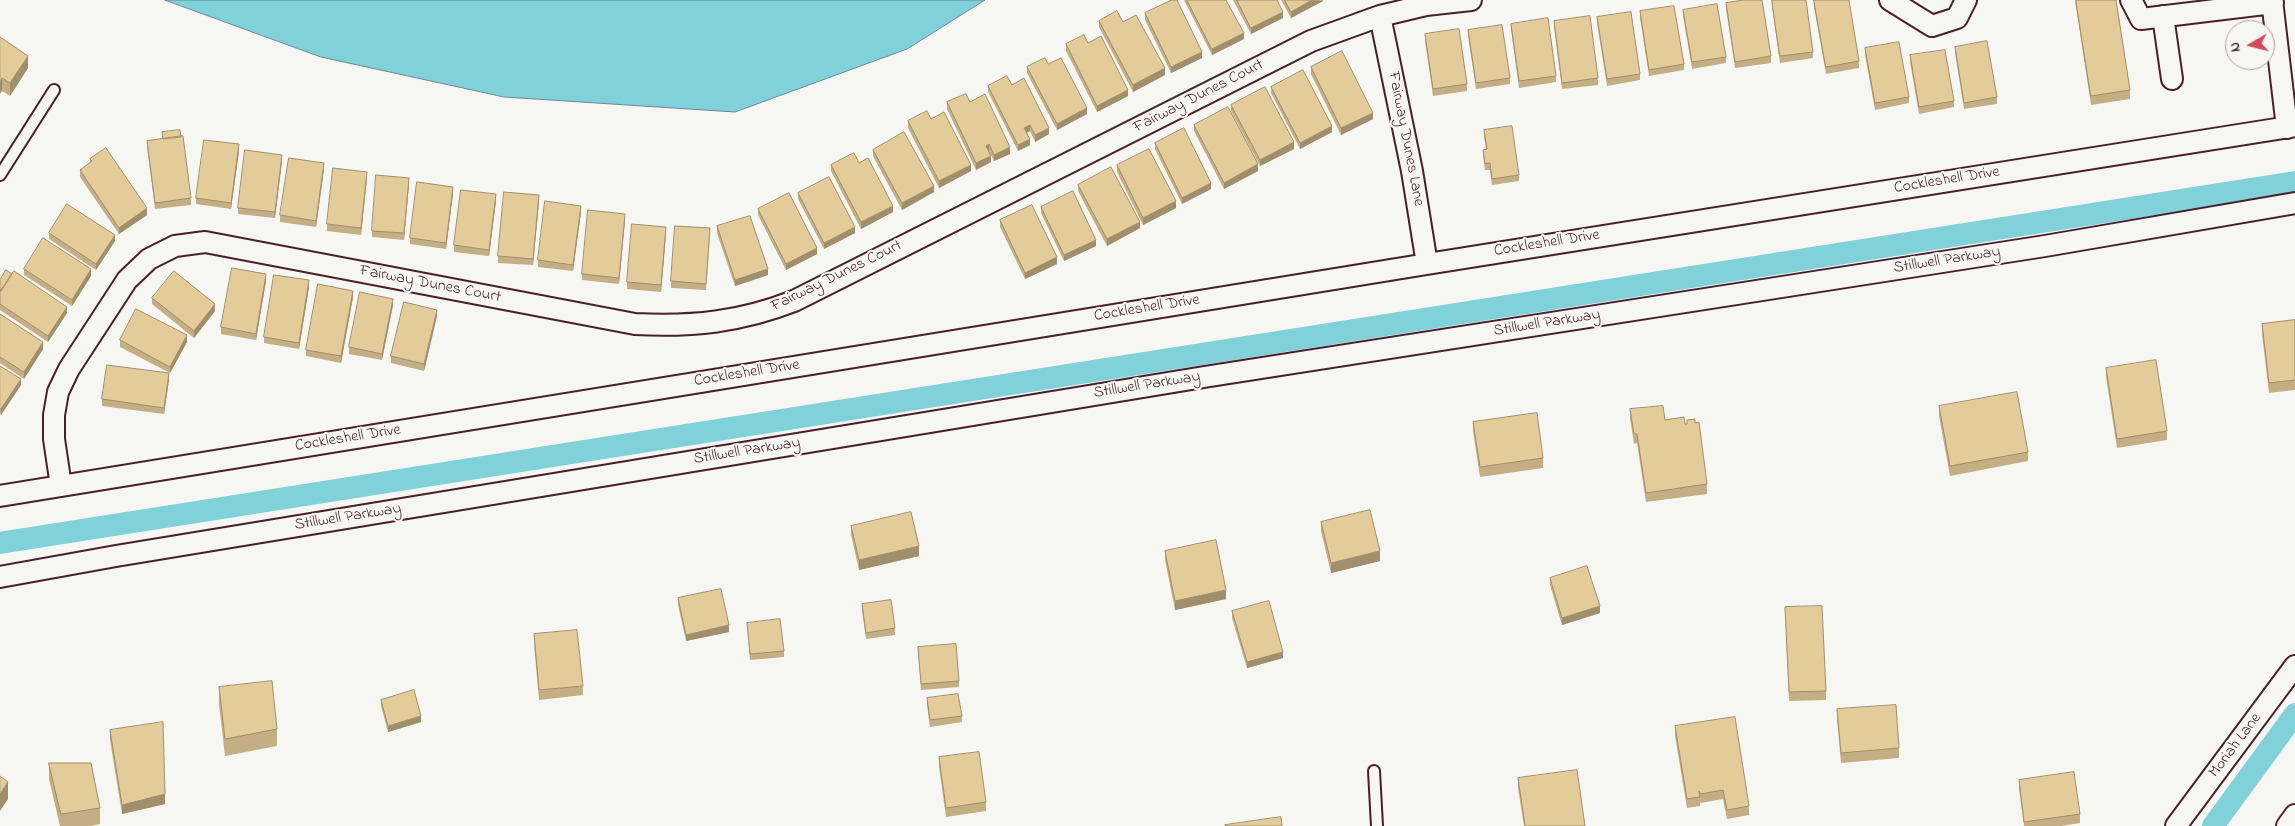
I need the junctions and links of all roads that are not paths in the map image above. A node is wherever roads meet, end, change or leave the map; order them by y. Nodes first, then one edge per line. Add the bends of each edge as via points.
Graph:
1 (1471, 0) edge
2 (1890, 0) edge
3 (1966, 0) edge
4 (2131, 0) edge
5 (2272, 2) edge
6 (1380, 16) junction
7 (2163, 16) junction
8 (2172, 79) dead end
9 (54, 90) dead end
10 (2291, 127) edge
11 (0, 175) edge
12 (2295, 203) edge
13 (1427, 264) junction
14 (61, 486) junction
15 (0, 496) edge
16 (0, 577) edge
17 (2295, 666) edge
18 (1374, 770) dead end
19 (2295, 815) edge
20 (1377, 826) edge
21 (2176, 826) edge
22 (2287, 826) edge

1 - 6 street, Fairway Dunes Court via 1426,5
2 - 3 street via 1932,26 1957,18
4 - 7 street via 2141,19
5 - 7 street
5 - 10 street
6 - 13 street, Fairway Dunes Lane
6 - 14 street, Fairway Dunes Court via 1311,40 794,301 730,321 697,325 636,324 205,242 176,246 149,259 127,280 69,369 58,392 54,415
7 - 8 street
9 - 11 lane
10 - 13 street, Cockleshell Drive
12 - 16 street, Stillwell Parkway via 2044,246 1204,377
13 - 14 street, Cockleshell Drive
14 - 15 street, Cockleshell Drive
17 - 21 street, Moriah Lane
18 - 20 lane
19 - 22 street

